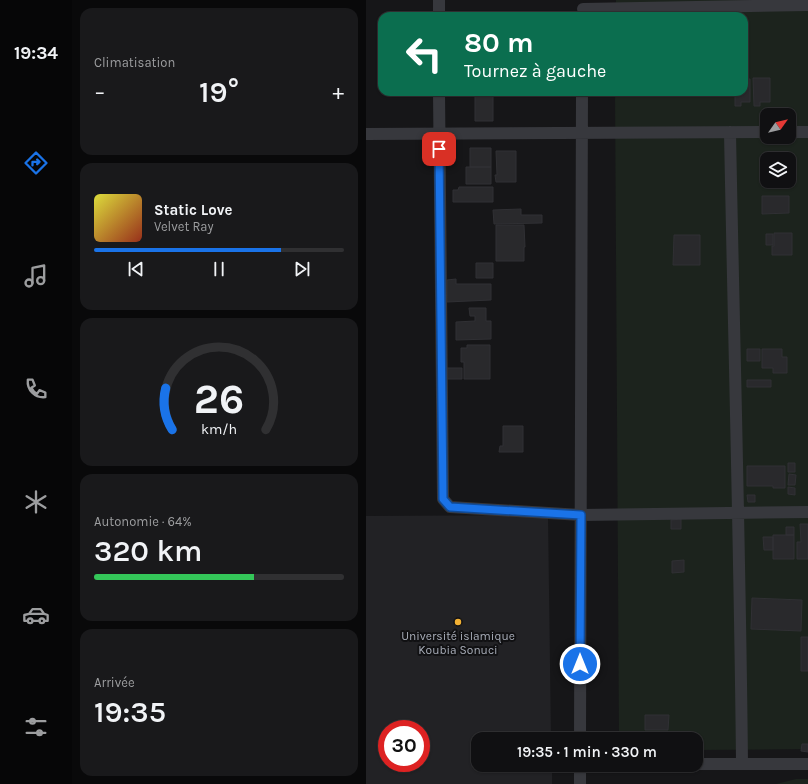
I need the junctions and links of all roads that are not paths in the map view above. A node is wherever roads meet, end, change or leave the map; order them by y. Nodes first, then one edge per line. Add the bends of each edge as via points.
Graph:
1 (439, 0) edge
2 (753, 3) edge
3 (808, 5) edge
4 (583, 8) edge
5 (439, 12) edge
6 (439, 96) edge
7 (582, 96) edge
8 (582, 132) junction
9 (730, 132) junction
10 (760, 132) edge
11 (796, 132) edge
12 (808, 132) edge
13 (439, 133) junction
14 (366, 134) edge
15 (808, 512) edge
16 (737, 513) junction
17 (581, 515) junction
18 (580, 732) edge
19 (703, 764) edge
20 (742, 764) junction
21 (808, 764) edge
22 (580, 772) edge
23 (580, 784) edge

1 - 5 street
2 - 3 street
2 - 4 street
6 - 13 street
7 - 8 street
8 - 9 street
8 - 13 street
8 - 17 street
9 - 10 street
9 - 16 street
11 - 12 street
13 - 14 street
13 - 17 street via 443,499 450,507
15 - 16 street
16 - 17 street
16 - 20 street
17 - 18 street
19 - 20 street
20 - 21 street
22 - 23 street

